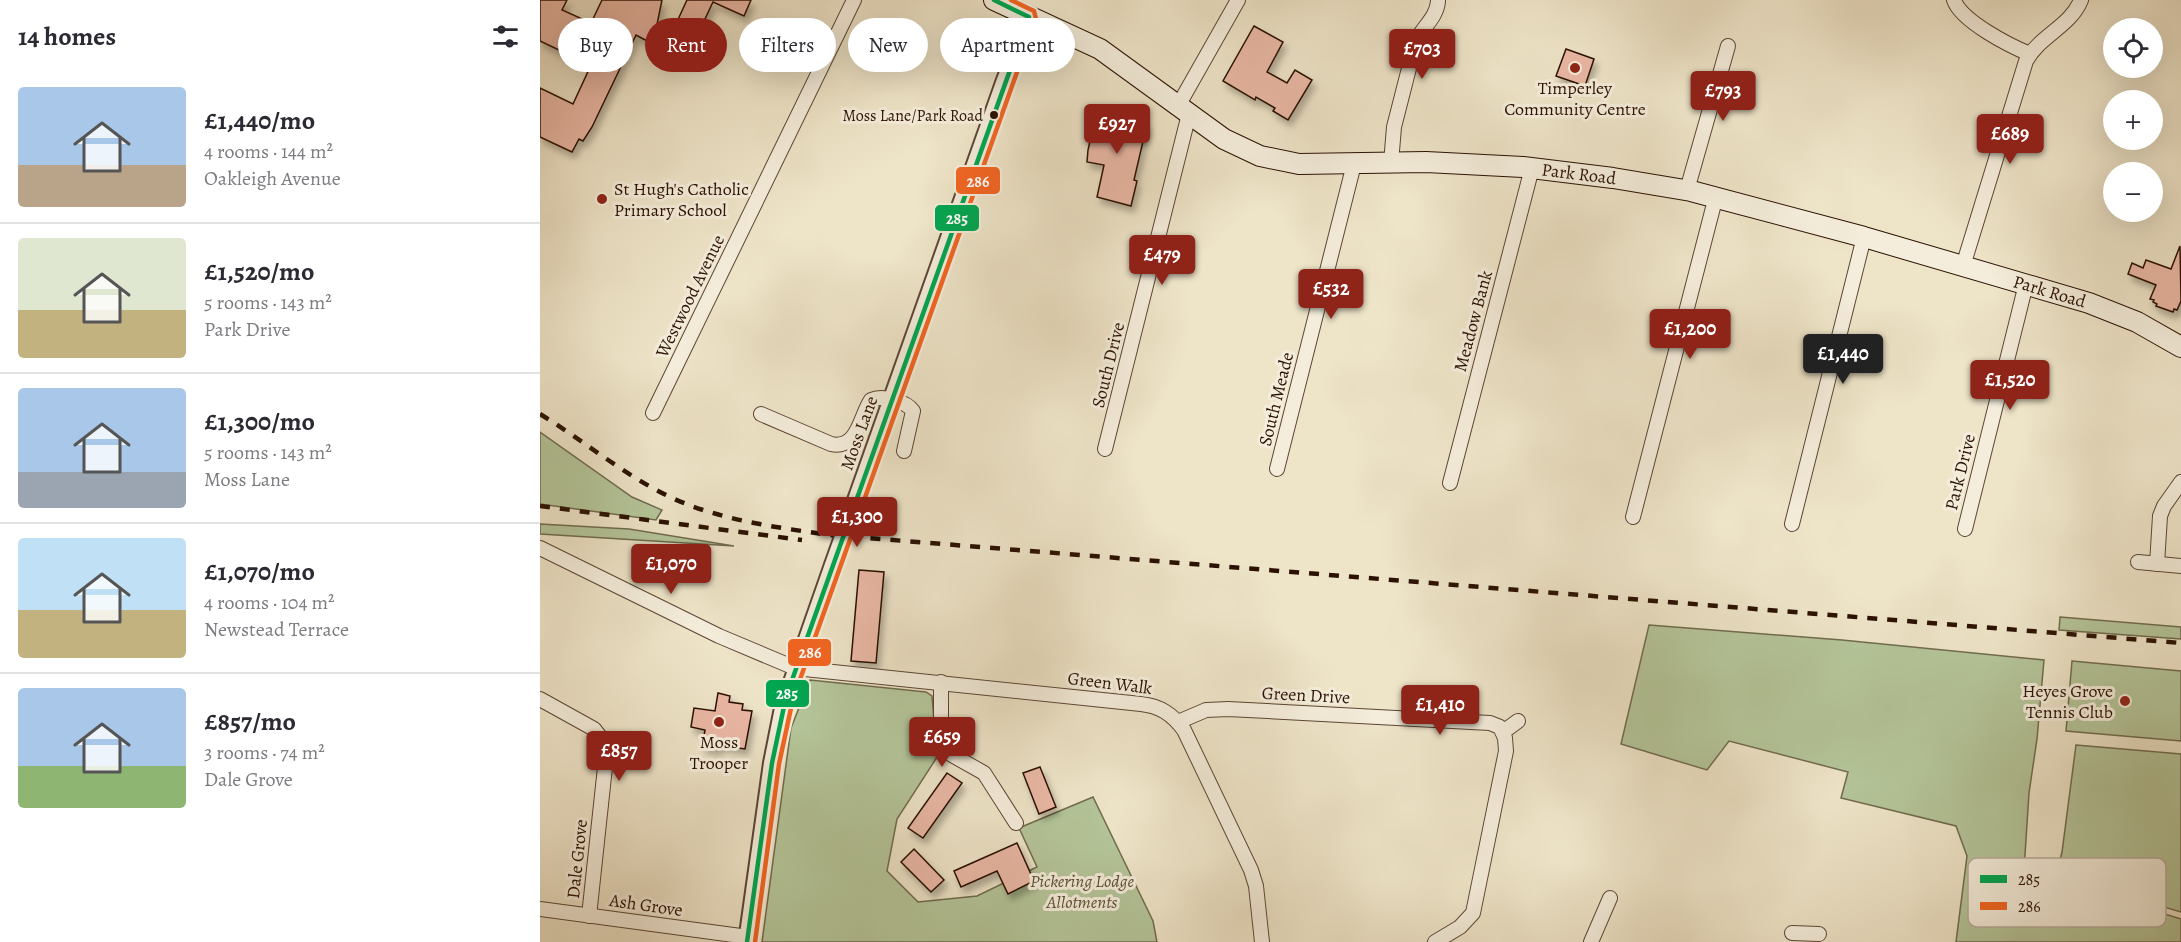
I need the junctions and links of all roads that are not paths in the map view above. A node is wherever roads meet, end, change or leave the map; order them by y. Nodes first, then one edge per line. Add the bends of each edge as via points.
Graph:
1 (854, 0) edge
2 (994, 0) edge
3 (1238, 0) edge
4 (1954, 0) edge
5 (2081, 0) edge
6 (1442, 6) edge
7 (1029, 17) junction
8 (1728, 46) dead end
9 (2030, 54) junction
10 (1183, 110) junction
11 (1391, 163) junction
12 (1354, 164) junction
13 (1532, 168) junction
14 (1687, 190) junction
15 (1716, 196) junction
16 (1864, 237) junction
17 (1964, 266) junction
18 (2026, 284) junction
19 (2180, 346) edge
20 (892, 400) junction
21 (653, 413) dead end
22 (761, 414) dead end
23 (1105, 449) dead end
24 (904, 451) dead end
25 (1277, 468) dead end
26 (2181, 482) edge
27 (1450, 483) dead end
28 (1633, 517) dead end
29 (1792, 524) dead end
30 (1965, 529) dead end
31 (540, 548) edge
32 (2138, 562) dead end
33 (2157, 564) junction
34 (2181, 566) edge
35 (795, 668) junction
36 (941, 682) junction
37 (540, 699) edge
38 (1518, 721) dead end
39 (1178, 722) junction
40 (1503, 732) junction
41 (1016, 823) dead end
42 (1610, 898) dead end
43 (540, 909) edge
44 (588, 916) junction
45 (748, 940) edge
46 (1262, 942) edge
47 (1435, 942) edge
48 (1591, 942) edge

1 - 21 street, Westwood Avenue
2 - 7 main road, Park Road
3 - 10 street, South Drive
4 - 9 street via 1958,8 1988,32
5 - 9 street via 2072,16
6 - 11 street via 1416,41 1395,119
7 - 10 main road, Park Road via 1101,49
7 - 20 street, Moss Lane
8 - 14 street
9 - 17 street
10 - 12 main road, Park Road via 1224,139 1260,156 1299,164
10 - 23 street, South Drive
11 - 12 main road, Park Road
11 - 13 main road, Park Road
12 - 25 street, South Meade
13 - 14 main road, Park Road
13 - 27 street, Meadow Bank
14 - 15 main road, Park Road
15 - 16 main road, Park Road
15 - 28 street
16 - 17 main road, Park Road
16 - 29 street
17 - 18 main road, Park Road
18 - 19 main road, Park Road via 2120,314
18 - 30 street, Park Drive
20 - 22 street via 871,400 852,438 838,445
20 - 24 street via 913,411
20 - 35 street, Moss Lane, bridge
26 - 33 street via 2160,516
31 - 35 street, Green Walk via 719,636
32 - 33 street
33 - 34 street
35 - 36 street, Green Walk
35 - 45 street, Moss Lane via 776,738
36 - 39 street, Green Walk via 1153,705
36 - 41 street via 941,724 946,749 984,773
37 - 44 street, Dale Grove via 594,729 605,743
38 - 40 street
39 - 40 street, Green Drive via 1206,710 1228,708 1490,723
39 - 46 street, Green Walk via 1251,870
40 - 47 street via 1506,751 1473,925
42 - 48 street
43 - 44 street, Ash Grove
44 - 45 street, Ash Grove

